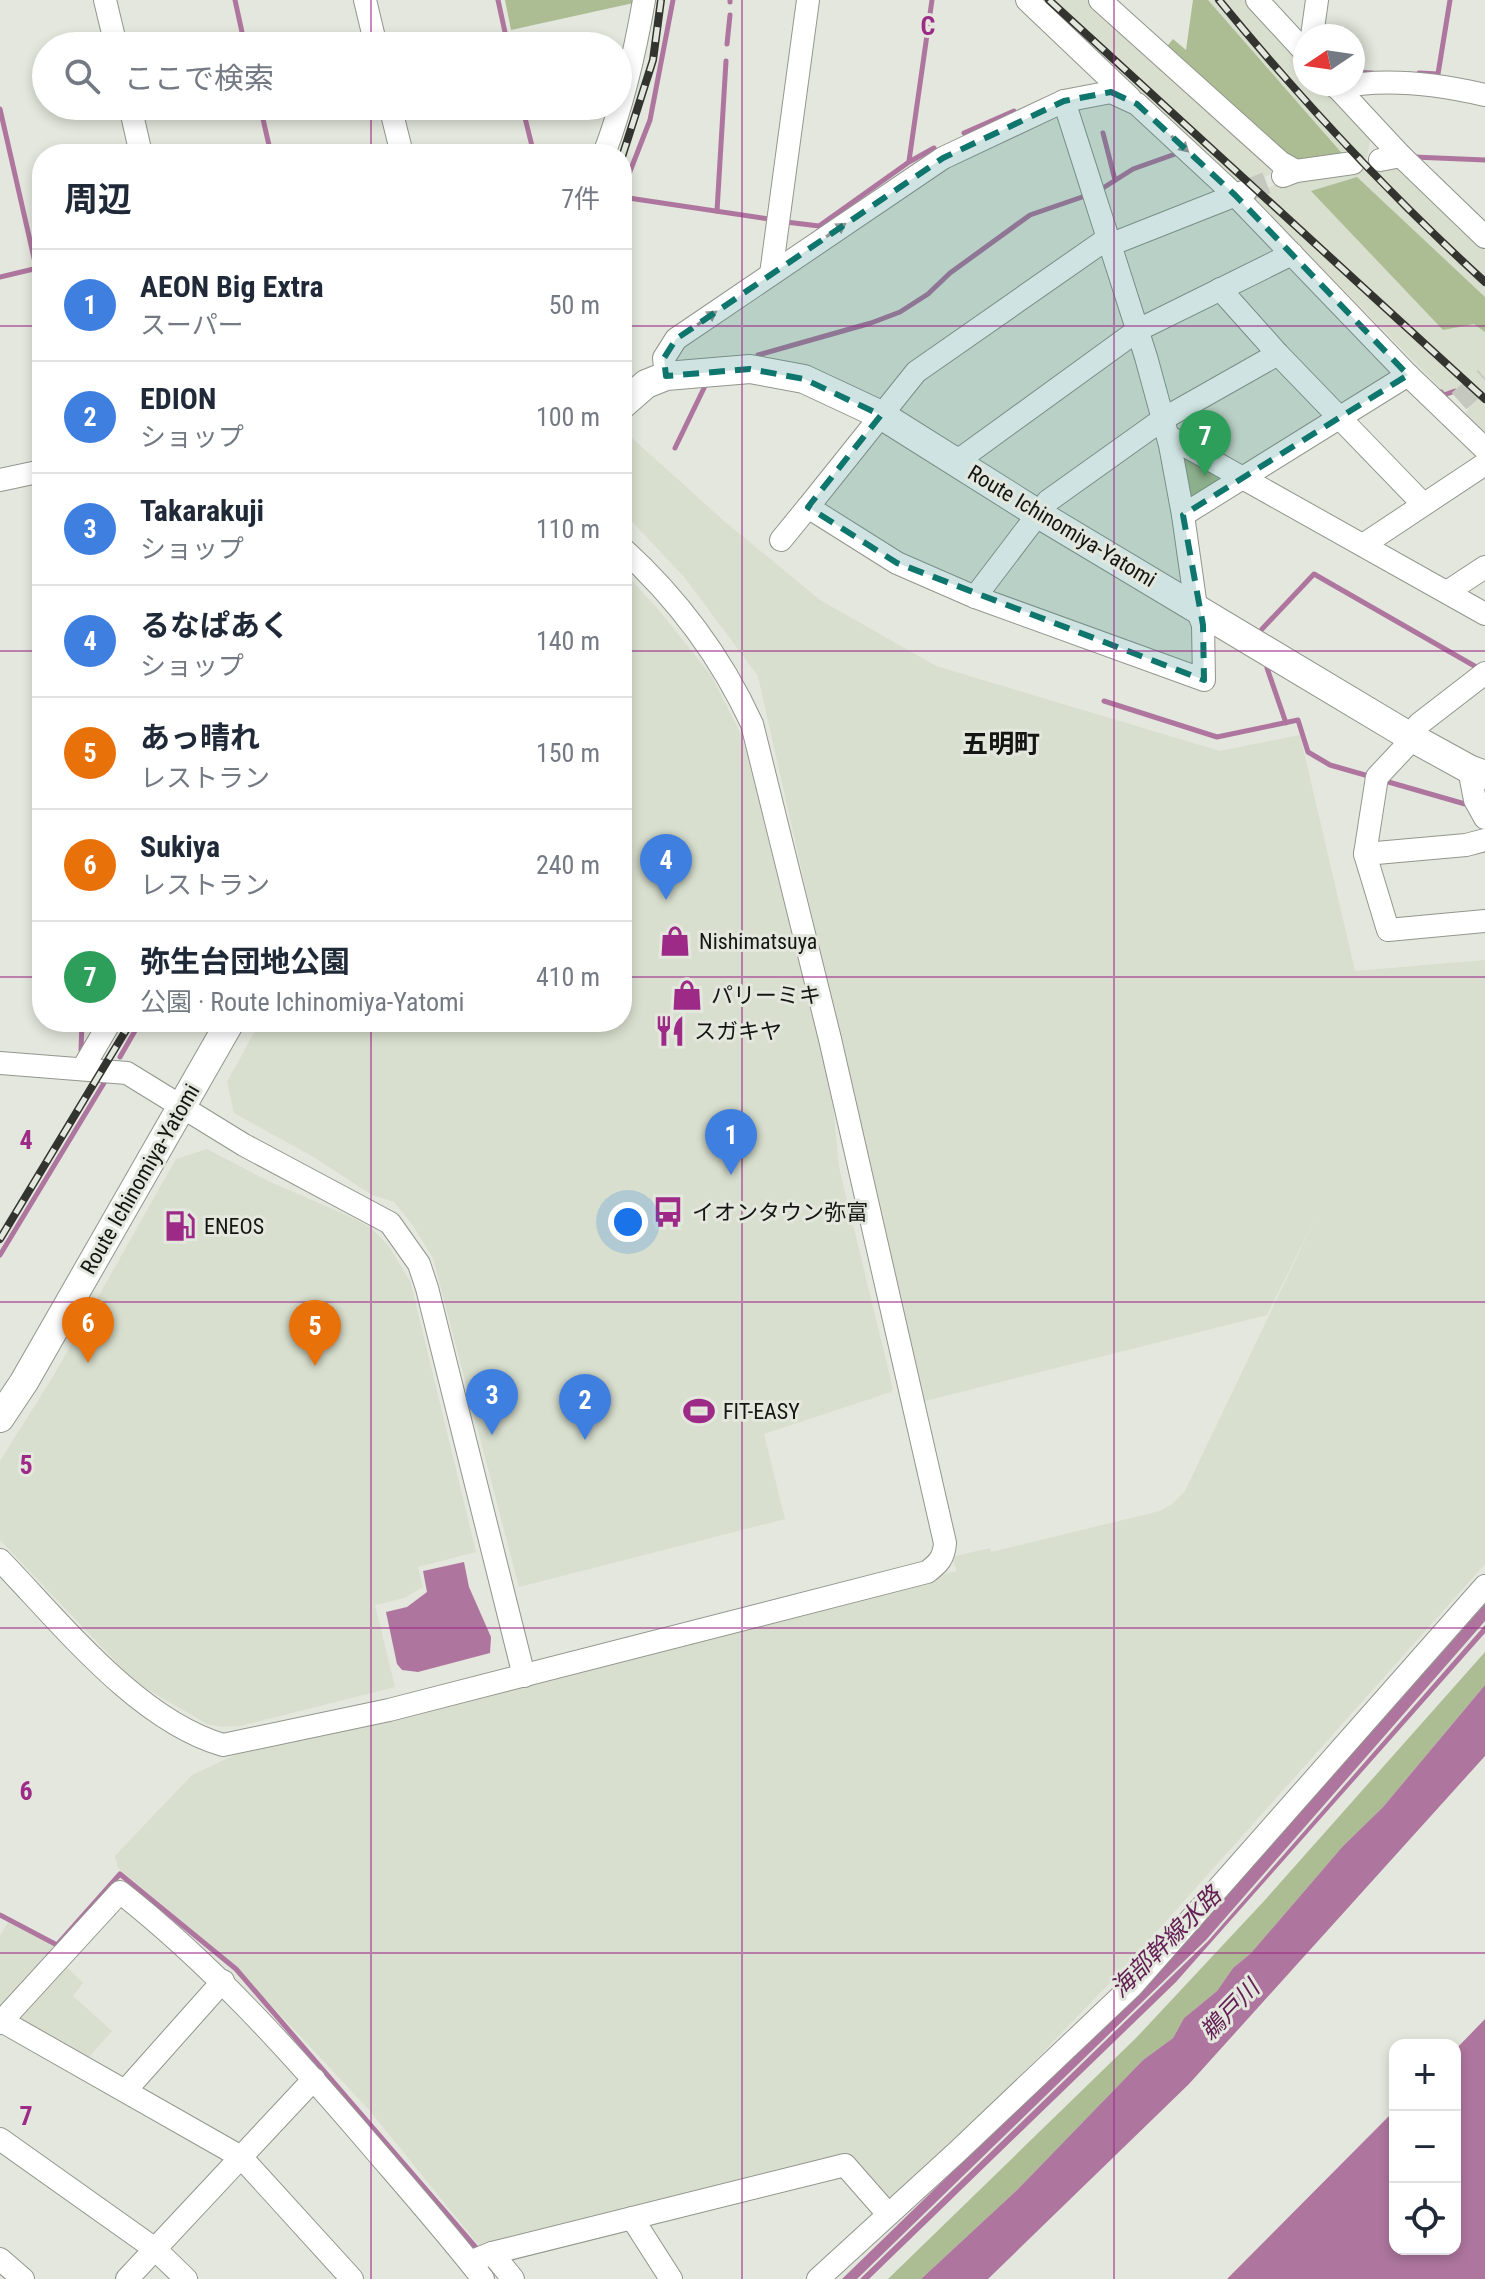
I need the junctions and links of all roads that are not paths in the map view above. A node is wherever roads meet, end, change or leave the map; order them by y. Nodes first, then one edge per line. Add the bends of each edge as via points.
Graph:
1 (105, 0) edge
2 (365, 0) edge
3 (644, 0) edge
4 (808, 0) edge
5 (1027, 0) edge
6 (1100, 0) edge
7 (1257, 0) edge
8 (1317, 0) edge
9 (1314, 24) edge
10 (113, 32) edge
11 (373, 32) edge
12 (1293, 39) edge
13 (632, 61) edge
14 (1365, 82) edge
15 (1485, 95) edge
16 (1344, 96) edge
17 (1064, 101) junction
18 (1137, 104) junction
19 (133, 120) edge
20 (394, 120) edge
21 (616, 120) edge
22 (139, 144) edge
23 (400, 144) edge
24 (608, 144) edge
25 (1353, 163) dead end
26 (1241, 193) junction
27 (1485, 237) edge
28 (1108, 238) junction
29 (1292, 254) junction
30 (771, 274) junction
31 (1220, 289) junction
32 (1138, 330) junction
33 (1278, 354) junction
34 (1408, 375) junction
35 (666, 376) junction
36 (632, 396) edge
37 (881, 415) junction
38 (1340, 417) junction
39 (1165, 428) junction
40 (1485, 449) edge
41 (956, 462) junction
42 (1485, 464) edge
43 (32, 473) edge
44 (1244, 477) junction
45 (0, 480) edge
46 (1423, 504) junction
47 (808, 507) junction
48 (1040, 515) junction
49 (1183, 515) junction
50 (781, 540) dead end
51 (1363, 545) junction
52 (632, 557) edge
53 (1485, 567) edge
54 (1447, 592) junction
55 (975, 597) junction
56 (1196, 607) junction
57 (1485, 614) edge
58 (1485, 673) edge
59 (1409, 736) junction
60 (1477, 772) edge
61 (1485, 818) edge
62 (1485, 840) edge
63 (1365, 854) junction
64 (1485, 921) edge
65 (104, 1032) edge
66 (224, 1032) edge
67 (0, 1063) edge
68 (83, 1068) junction
69 (182, 1104) junction
70 (0, 1418) edge
71 (0, 1560) edge
72 (1485, 1586) edge
73 (524, 1676) junction
74 (223, 1981) junction
75 (0, 2021) edge
76 (314, 2079) junction
77 (126, 2090) junction
78 (0, 2139) edge
79 (241, 2157) junction
80 (888, 2214) junction
81 (632, 2218) junction
82 (155, 2249) junction
83 (0, 2259) edge
84 (482, 2262) edge
85 (23, 2279) edge
86 (127, 2279) edge
87 (186, 2279) edge
88 (352, 2279) edge
89 (513, 2279) edge
90 (671, 2279) edge
91 (818, 2279) edge

1 - 10 street
2 - 11 street
3 - 13 street
4 - 30 street
5 - 18 street
6 - 25 street via 1288,174
7 - 12 street
8 - 9 street
14 - 15 street via 1451,87
16 - 27 street via 1391,158
17 - 18 street via 1111,92
17 - 28 street
30 -> 17 street via 943,158
18 -> 26 street
19 - 22 street
20 - 23 street
21 - 24 street
26 - 28 street via 1117,242
26 - 29 street
28 - 32 street
28 - 37 street via 916,372
29 - 31 street
29 - 34 street
35 -> 30 street via 664,358 676,339
31 - 32 street
31 - 33 street
32 - 39 street
32 - 41 street
33 - 38 street
33 - 39 street
34 - 38 street
34 - 40 street via 1454,406
35 - 36 main road, Route Ichinomiya-Yatomi
35 - 37 main road, Route Ichinomiya-Yatomi via 763,371 804,379
37 - 41 main road, Route Ichinomiya-Yatomi
37 - 47 street
38 - 44 street
38 - 46 street
39 - 44 street
39 - 48 street via 1048,501
39 - 49 street
41 - 48 main road, Route Ichinomiya-Yatomi
42 - 46 street
43 - 45 street
44 - 49 street
44 - 51 street
46 - 51 street
47 - 50 street
47 - 55 street via 897,563
48 - 55 street
48 - 56 main road, Route Ichinomiya-Yatomi
49 - 56 street
51 - 54 street
52 - 73 street via 702,637 752,724 945,1545 938,1564 927,1572
53 - 54 street
54 - 57 street
55 - 56 street via 1204,680 1203,625
56 - 59 main road, Route Ichinomiya-Yatomi
58 - 59 street
59 - 60 main road, Route Ichinomiya-Yatomi
59 - 63 street via 1377,777
60 - 61 street via 1475,800
62 - 63 street
63 - 64 street via 1388,930
65 - 68 street
66 - 69 main road, Route Ichinomiya-Yatomi
67 - 68 street
68 - 69 street via 127,1073
69 - 70 main road, Route Ichinomiya-Yatomi
69 - 73 street via 244,1145 390,1223 419,1264
71 - 73 street via 131,1694 204,1740 223,1745
72 - 80 street via 1132,1986
74 - 75 street via 120,1892
74 - 76 street
74 - 77 street
75 - 77 street
76 - 79 street
76 - 84 street
77 - 79 street
78 - 82 street
79 - 82 street
79 - 88 street
80 - 81 street via 845,2165
80 - 91 street
81 - 84 street
81 - 90 street
82 - 86 street
82 - 87 street
83 - 85 street
84 - 89 street

